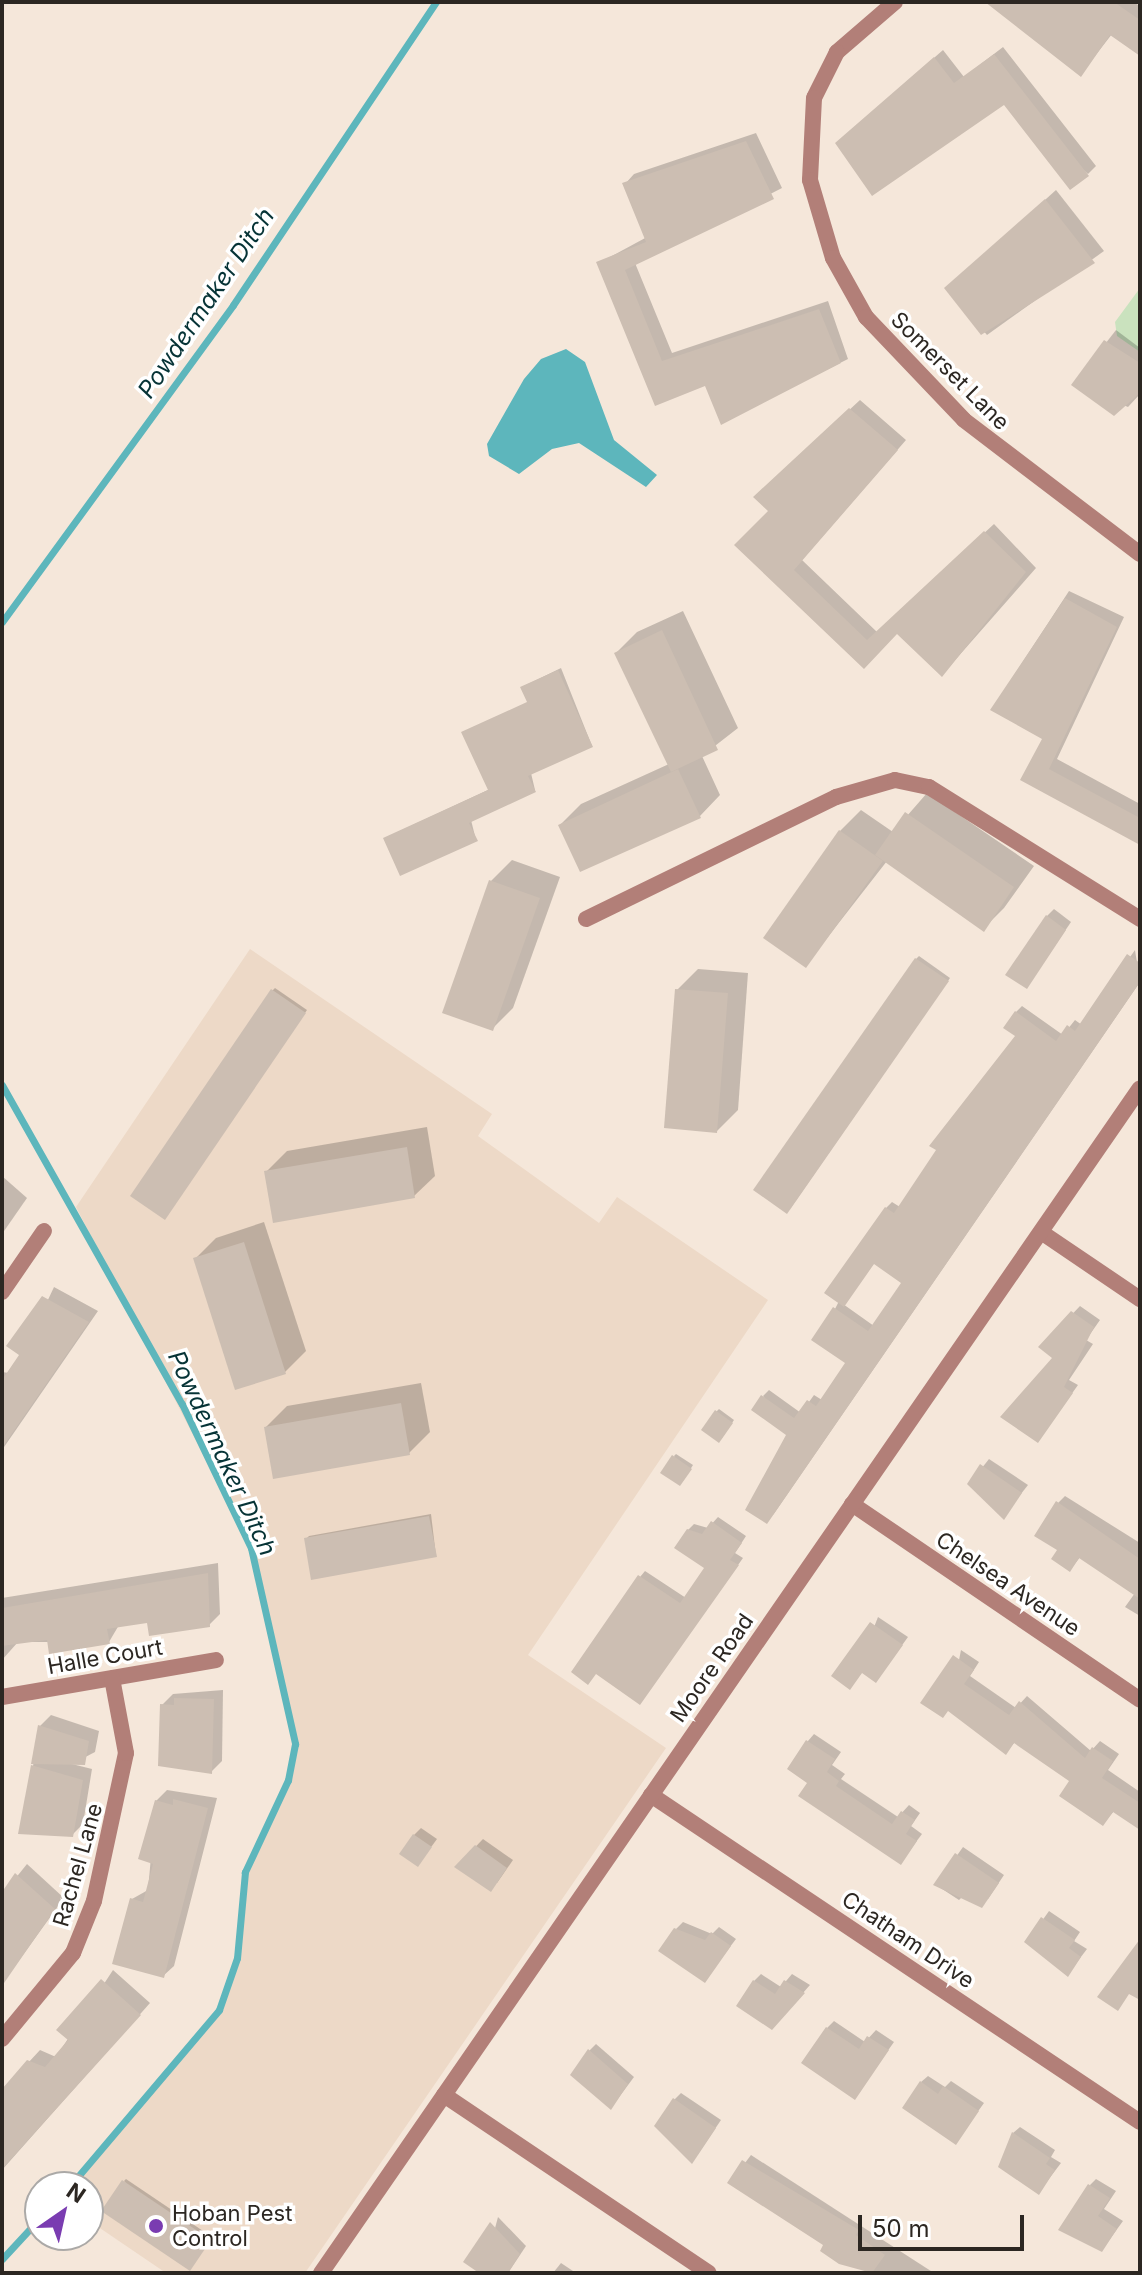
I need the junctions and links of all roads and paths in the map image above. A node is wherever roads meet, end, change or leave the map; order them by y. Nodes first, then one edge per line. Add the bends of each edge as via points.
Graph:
1 (895, 2) edge
2 (1140, 554) edge
3 (586, 919) dead end
4 (1140, 919) edge
5 (1140, 1088) edge
6 (44, 1231) dead end
7 (1041, 1232) junction
8 (2, 1292) edge
9 (1140, 1299) edge
10 (852, 1504) junction
11 (216, 1660) dead end
12 (112, 1678) junction
13 (2, 1697) edge
14 (1140, 1700) edge
15 (651, 1795) junction
16 (2, 2039) edge
17 (444, 2095) junction
18 (1140, 2122) edge
19 (321, 2273) edge
20 (709, 2273) edge

1 - 2 street, Somerset Lane via 837,52 814,98 810,180 833,258 866,317 964,420
3 - 4 street via 836,797 895,780 929,787
5 - 7 street, Moore Road
6 - 8 street
7 - 9 street
7 - 10 street, Moore Road
10 - 14 street, Chelsea Avenue
10 - 15 street, Moore Road
11 - 12 street, Halle Court
12 - 13 street, Halle Court
12 - 16 street, Rachel Lane via 126,1762 94,1901 73,1953
15 - 17 street, Moore Road
15 - 18 street, Chatham Drive
17 - 19 street, Moore Road
17 - 20 street

